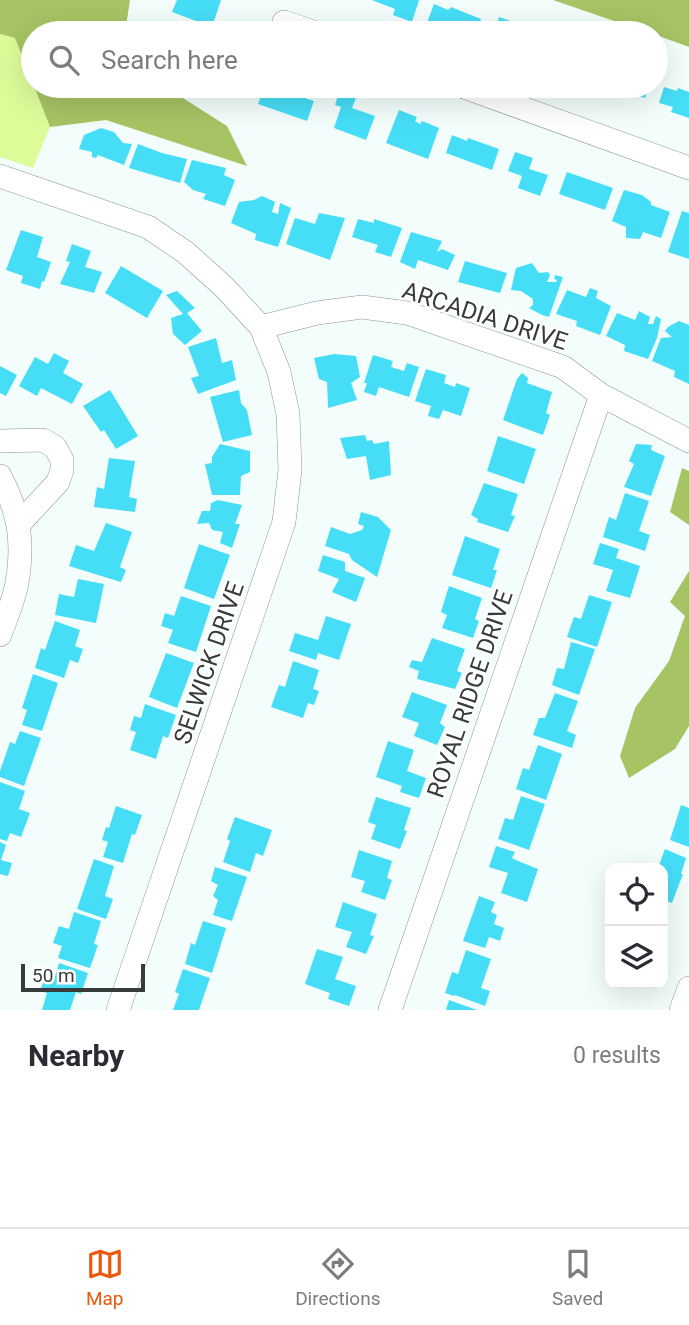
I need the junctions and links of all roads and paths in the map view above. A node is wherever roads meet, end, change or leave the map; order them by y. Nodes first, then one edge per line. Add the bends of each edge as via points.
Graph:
1 (494, 98) edge
2 (689, 168) edge
3 (0, 176) edge
4 (261, 327) junction
5 (601, 395) junction
6 (0, 441) edge
7 (689, 441) edge
8 (0, 476) edge
9 (19, 524) junction
10 (0, 635) edge
11 (689, 988) edge
12 (118, 1010) edge
13 (390, 1010) edge
14 (681, 1010) edge

1 - 2 street
3 - 4 street via 148,227 185,252
4 - 5 street, ARCADIA DRIVE via 362,307 407,313 564,367
4 - 12 street, SELWICK DRIVE via 279,372 288,415 290,470 284,522
5 - 7 street, ARCADIA DRIVE
5 - 13 street, ROYAL RIDGE DRIVE
6 - 9 street via 43,440 55,447 62,460 58,482
8 - 9 street
9 - 10 street via 17,583
11 - 14 street

